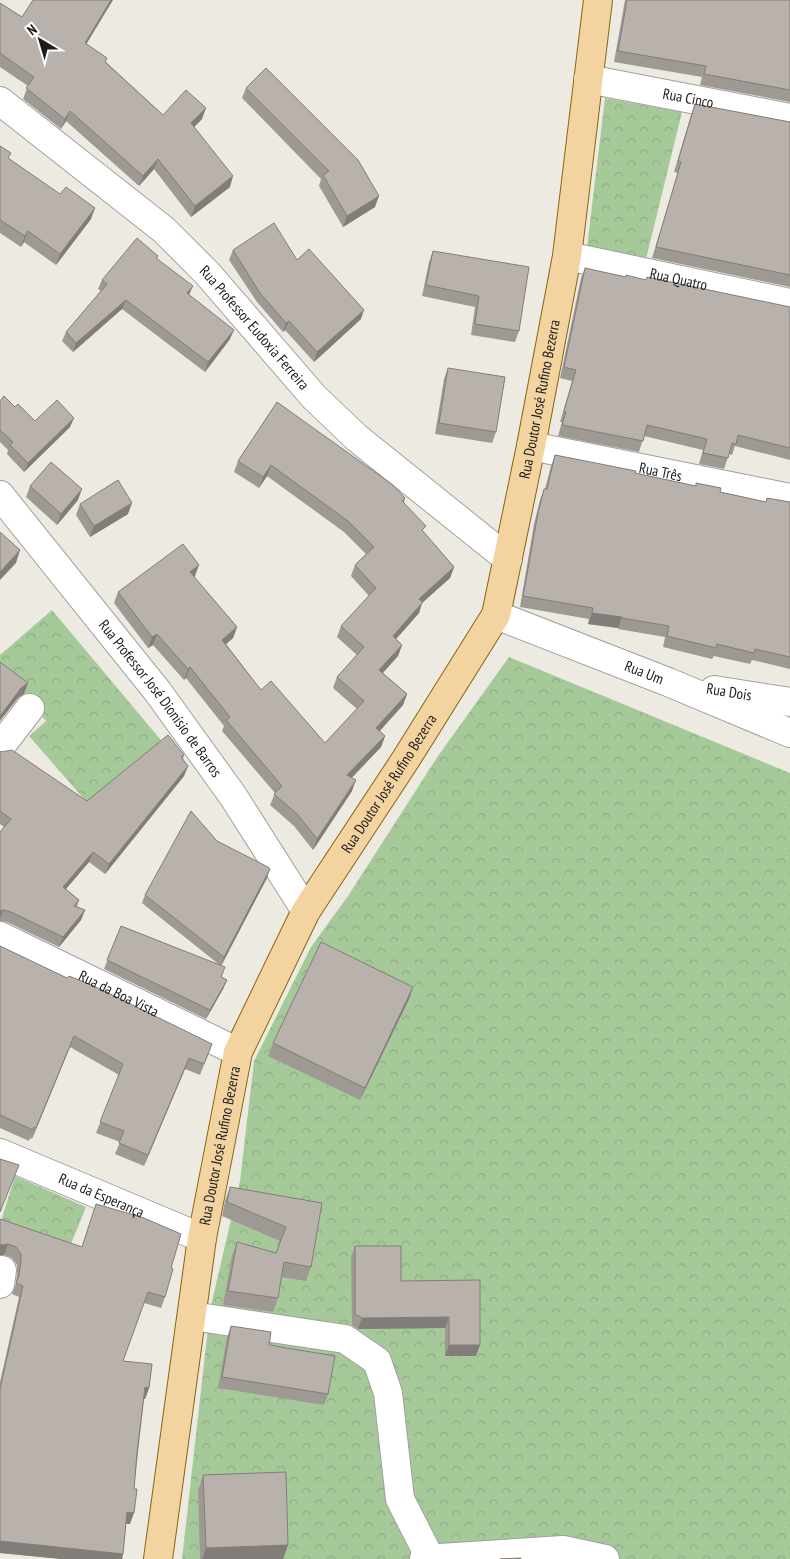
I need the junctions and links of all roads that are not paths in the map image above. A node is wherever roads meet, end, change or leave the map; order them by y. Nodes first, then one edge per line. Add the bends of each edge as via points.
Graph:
1 (598, 0) edge
2 (588, 79) junction
3 (0, 101) edge
4 (790, 118) edge
5 (567, 256) junction
6 (790, 302) edge
7 (531, 446) junction
8 (0, 495) edge
9 (790, 498) edge
10 (508, 559) junction
11 (496, 615) junction
12 (668, 682) junction
13 (790, 702) edge
14 (30, 708) dead end
15 (790, 733) edge
16 (0, 748) edge
17 (306, 911) junction
18 (0, 936) edge
19 (238, 1052) junction
20 (0, 1153) edge
21 (202, 1238) junction
22 (192, 1316) junction
23 (427, 1558) edge
24 (158, 1559) edge
25 (605, 1559) edge

1 - 2 main road, Rua Doutor José Rufino Bezerra
2 - 4 street, Rua Cinco
2 - 5 main road, Rua Doutor José Rufino Bezerra
3 - 10 street, Rua Professor Eudoxia Ferreira via 164,230 207,273 314,397 357,438
5 - 6 street, Rua Quatro
5 - 7 main road, Rua Doutor José Rufino Bezerra
7 - 9 street, Rua Três
7 - 10 main road, Rua Doutor José Rufino Bezerra
8 - 17 street, Rua Professor José Dionísio de Barros via 158,692 233,796
10 - 11 main road, Rua Doutor José Rufino Bezerra
11 - 12 street, Rua Um
11 - 17 main road, Rua Doutor José Rufino Bezerra
12 - 13 street, Rua Dois
12 - 15 street, Rua Um
14 - 16 street
17 - 19 main road, Rua Doutor José Rufino Bezerra
18 - 19 street, Rua da Boa Vista
19 - 21 main road, Rua Doutor José Rufino Bezerra
20 - 21 street, Rua da Esperança
21 - 22 main road, Rua Doutor José Rufino Bezerra
22 - 23 street via 345,1339 377,1361 388,1393 400,1500
22 - 24 main road, Rua Doutor José Rufino Bezerra
23 - 25 street via 563,1550

